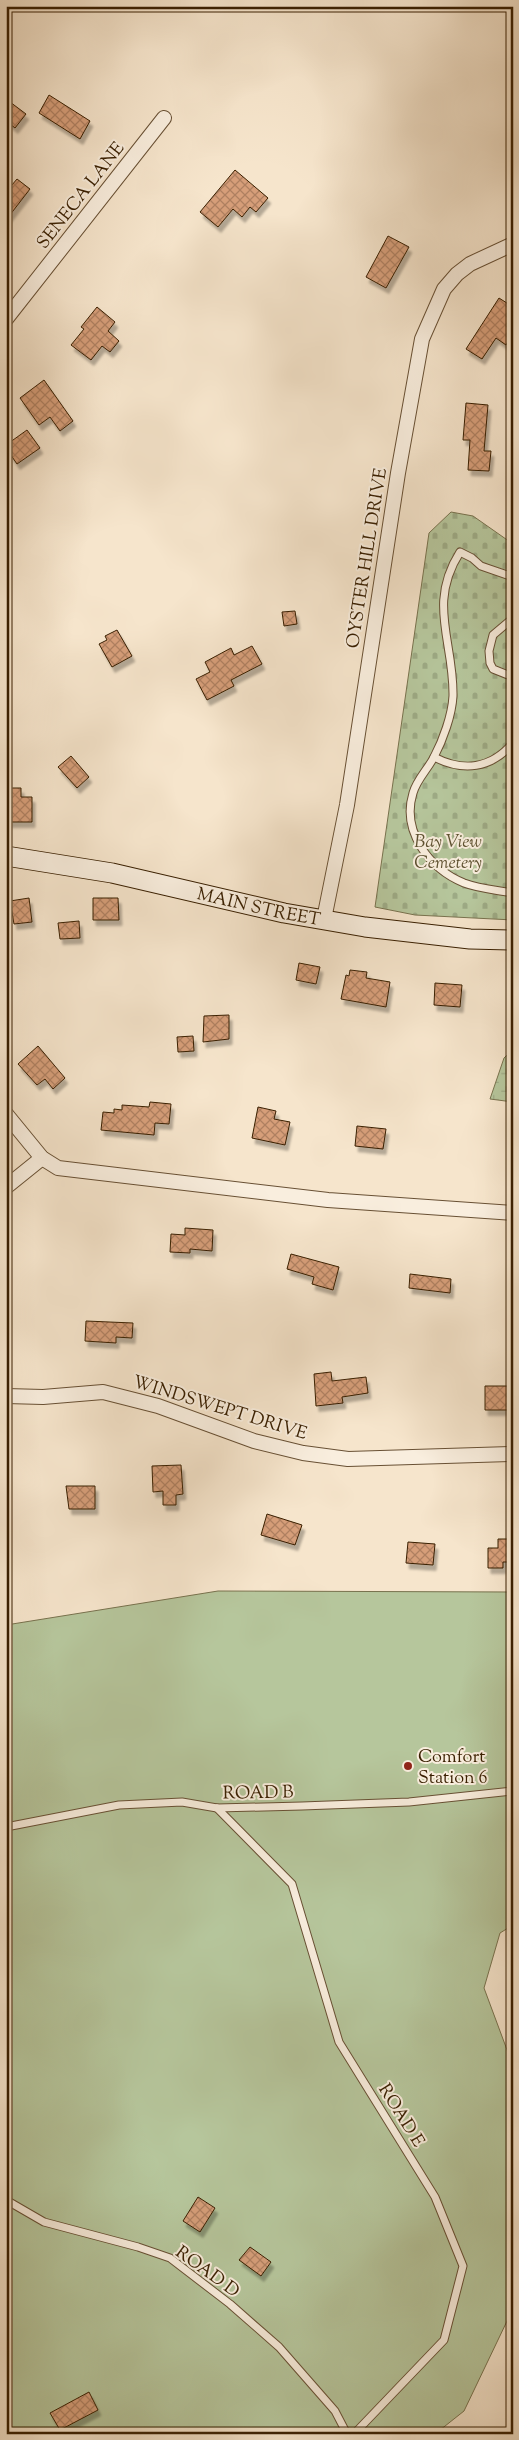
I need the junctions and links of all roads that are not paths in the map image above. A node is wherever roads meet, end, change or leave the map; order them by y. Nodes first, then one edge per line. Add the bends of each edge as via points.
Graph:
1 (164, 118) dead end
2 (513, 244) edge
3 (6, 319) edge
4 (513, 577) edge
5 (513, 618) edge
6 (513, 677) edge
7 (513, 743) edge
8 (434, 757) junction
9 (6, 856) edge
10 (513, 893) edge
11 (324, 919) junction
12 (513, 940) edge
13 (6, 1114) edge
14 (42, 1158) junction
15 (6, 1187) edge
16 (513, 1213) edge
17 (6, 1396) edge
18 (513, 1454) edge
19 (513, 1791) edge
20 (217, 1808) junction
21 (6, 1827) edge
22 (6, 2200) edge
23 (347, 2434) edge
24 (354, 2434) edge

1 - 3 street, SENECA LANE
2 - 11 street, OYSTER HILL DRIVE via 470,264 457,274 444,289 422,339 347,806
4 - 8 lane via 482,566 460,552 450,568 444,590 443,624 453,697 447,725
5 - 6 lane via 493,635 489,651 493,668
7 - 8 lane via 504,754 488,763 468,767 450,765
8 - 10 lane via 413,794 411,818 415,838 442,871 464,883
9 - 11 main road, MAIN STREET via 112,873 284,913
11 - 12 main road, MAIN STREET via 460,938
13 - 14 street
14 - 15 street
14 - 16 street via 58,1168 169,1182 328,1200
17 - 18 street, WINDSWEPT DRIVE via 43,1397 103,1392 158,1406 254,1441 303,1453 348,1459
19 - 20 lane, ROAD B via 408,1802
20 - 21 lane, ROAD B via 182,1802 119,1805
20 - 24 lane, ROAD E via 292,1884 339,2042 435,2197 464,2266 444,2340
22 - 23 lane, ROAD D via 44,2222 138,2246 170,2258 230,2304 278,2347 335,2411

